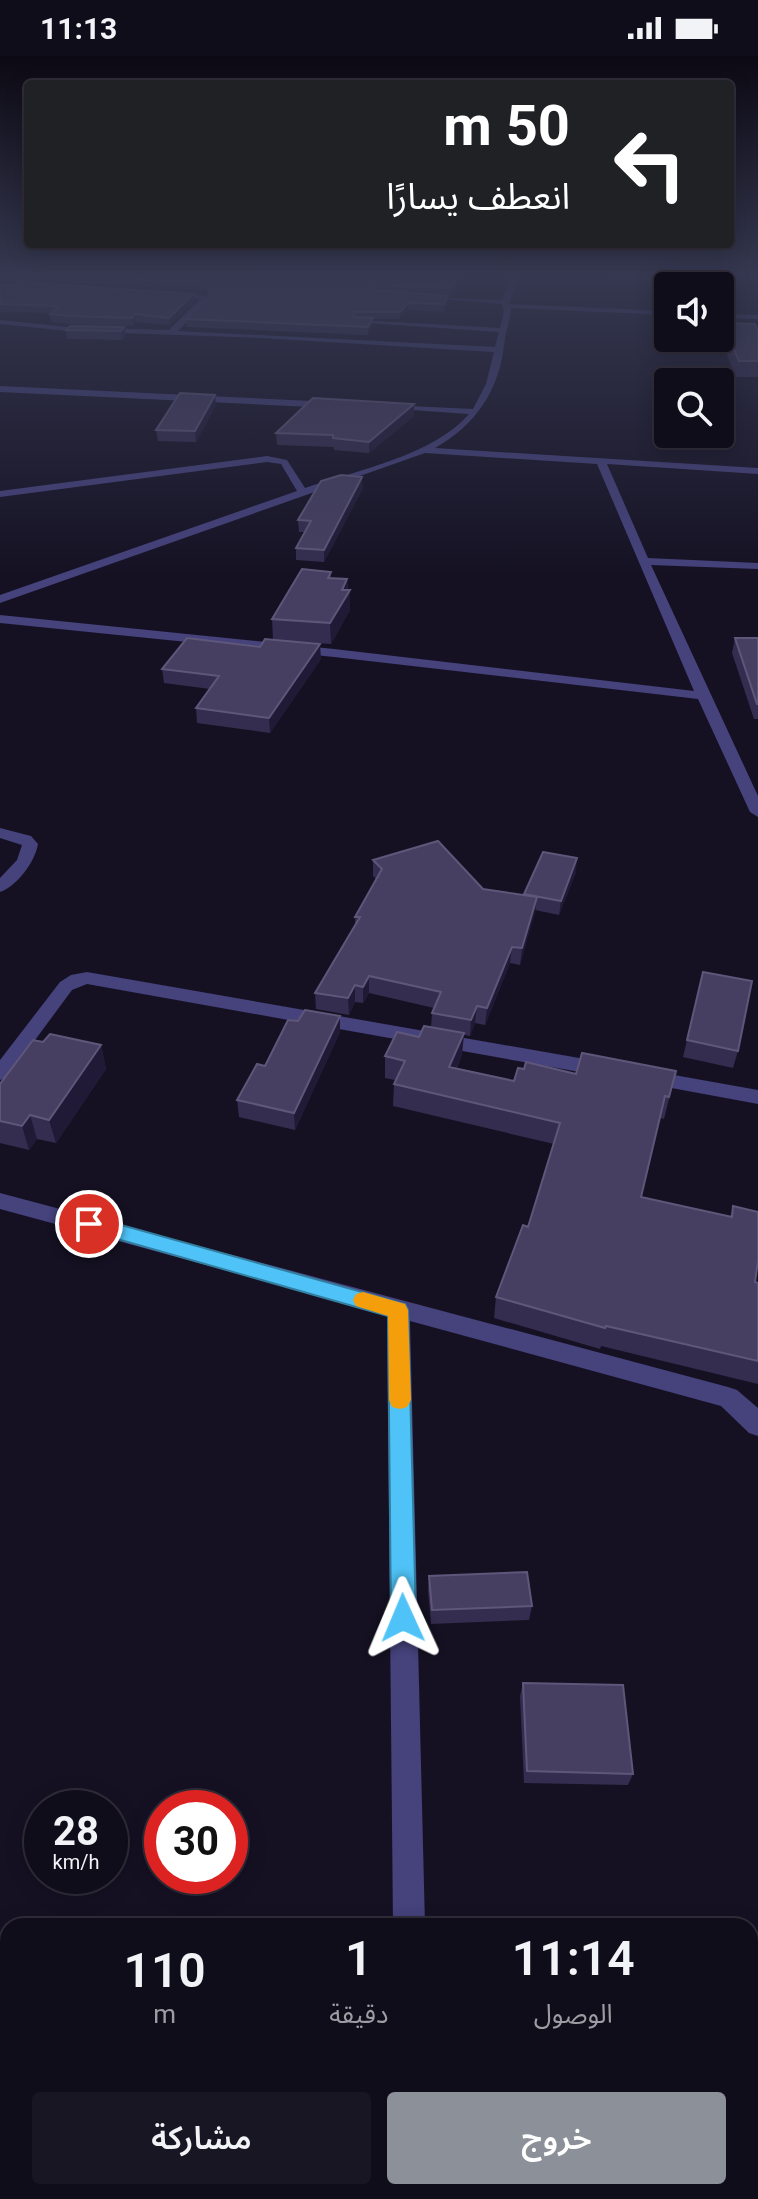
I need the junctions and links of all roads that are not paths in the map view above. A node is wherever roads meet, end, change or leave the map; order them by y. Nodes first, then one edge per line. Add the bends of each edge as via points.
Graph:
1 (491, 377) edge
2 (0, 389) edge
3 (338, 405) edge
4 (384, 407) edge
5 (475, 412) junction
6 (424, 450) junction
7 (601, 462) junction
8 (758, 471) edge
9 (0, 494) edge
10 (304, 494) junction
11 (645, 561) junction
12 (758, 566) edge
13 (0, 599) edge
14 (0, 619) edge
15 (703, 696) junction
16 (758, 812) edge
17 (0, 833) edge
18 (0, 887) edge
19 (0, 1073) edge
20 (758, 1097) edge
21 (0, 1201) edge
22 (398, 1310) junction
23 (758, 1425) edge
24 (409, 1918) edge

1 - 5 street
2 - 3 street
4 - 5 street
5 - 6 street via 452,435
6 - 7 street
6 - 10 street
7 - 8 street
7 - 11 street
9 - 10 street via 267,459 284,462
10 - 13 street
11 - 12 street
11 - 15 street
14 - 15 street
15 - 16 street
17 - 18 street via 25,839 30,851
19 - 20 street via 66,986 87,978
21 - 22 street
22 - 23 street via 728,1397
22 - 24 street

